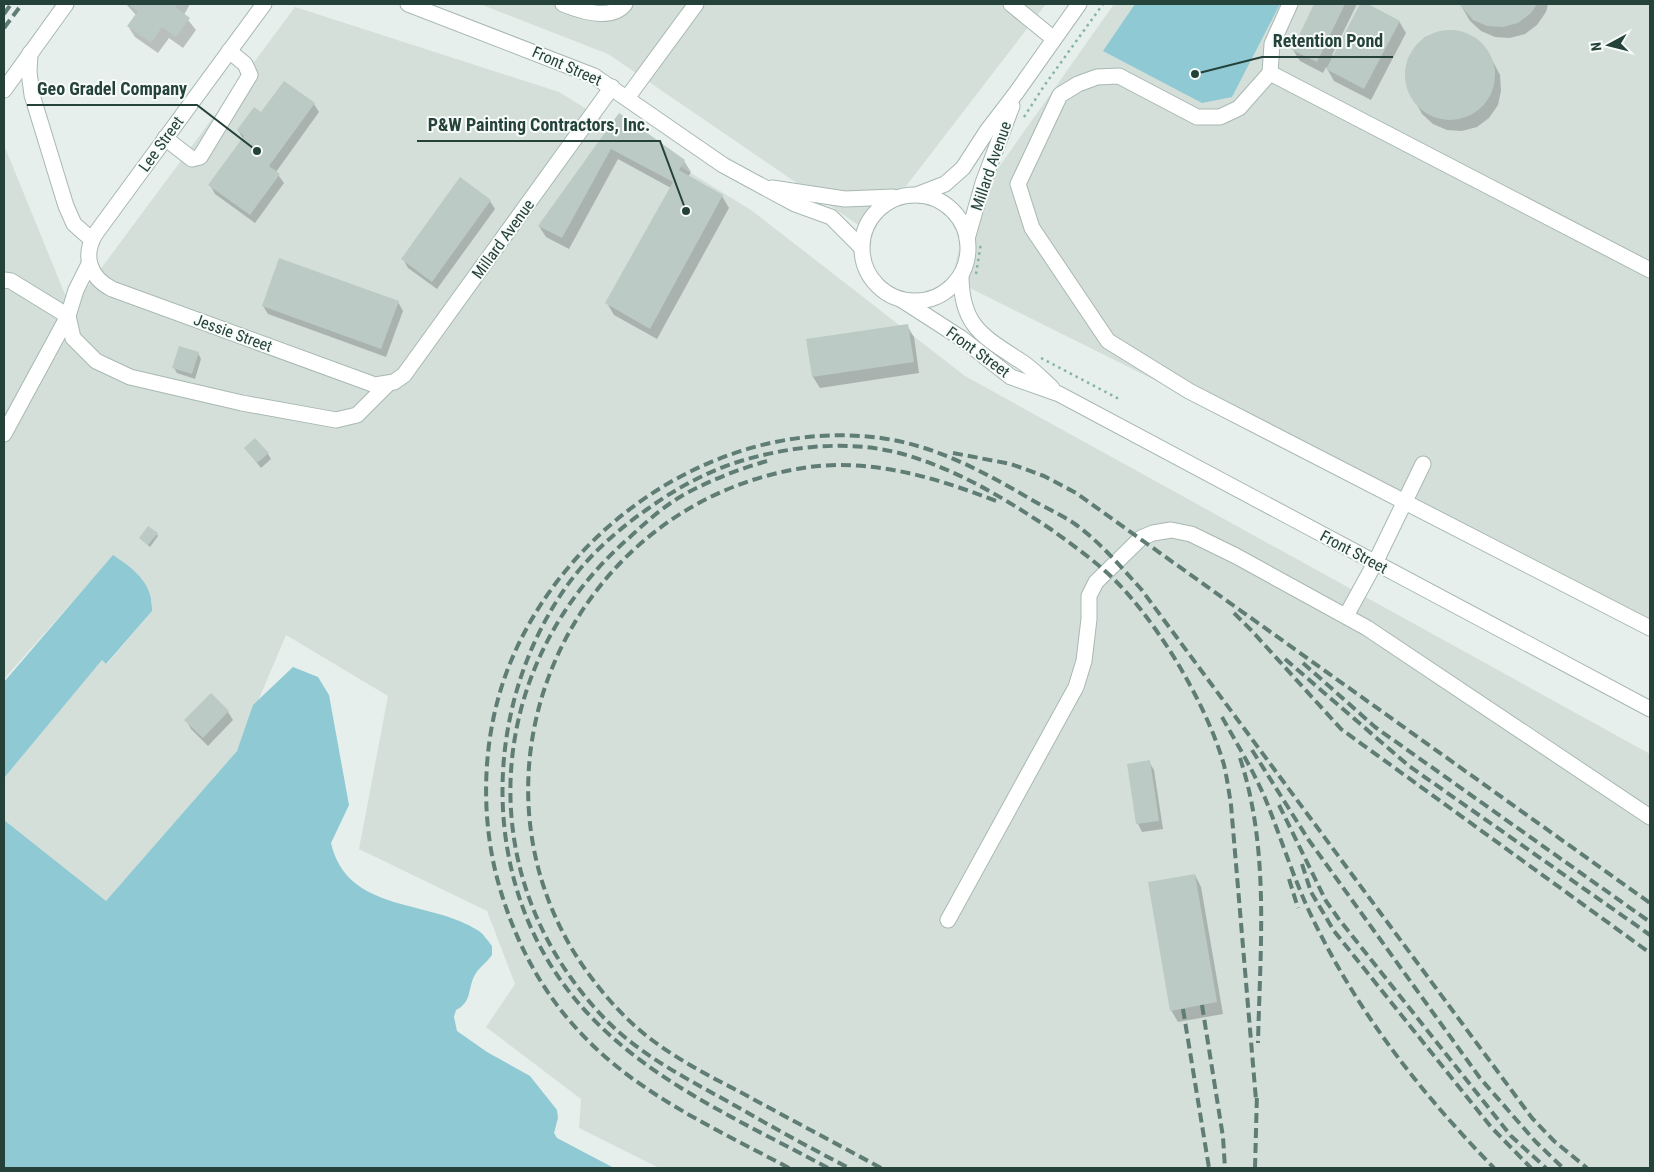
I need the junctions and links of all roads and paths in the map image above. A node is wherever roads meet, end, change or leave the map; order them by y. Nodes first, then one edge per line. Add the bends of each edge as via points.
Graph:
1 (66, 4) edge
2 (264, 4) edge
3 (408, 4) edge
4 (563, 4) edge
5 (625, 4) edge
6 (696, 4) edge
7 (1011, 4) edge
8 (1079, 4) edge
9 (1290, 4) edge
10 (1054, 39) junction
11 (229, 51) junction
12 (30, 52) junction
13 (1270, 73) junction
14 (612, 87) junction
15 (4, 90) edge
16 (1016, 93) junction
17 (628, 98) junction
18 (165, 138) junction
19 (763, 186) junction
20 (916, 195) junction
21 (900, 197) junction
22 (967, 238) junction
23 (92, 240) junction
24 (861, 247) junction
25 (89, 264) junction
26 (1650, 270) edge
27 (961, 276) junction
28 (4, 280) edge
29 (902, 300) junction
30 (68, 316) junction
31 (388, 384) junction
32 (1059, 394) junction
33 (4, 434) edge
34 (1423, 464) dead end
35 (1405, 503) junction
36 (1376, 563) junction
37 (1346, 616) junction
38 (1650, 628) edge
39 (1650, 709) edge
40 (1650, 817) edge
41 (948, 920) dead end

1 - 12 street
2 - 11 street, Lee Street
3 - 14 street, Front Street via 565,64
4 - 5 street via 591,13 610,12
6 - 17 street
7 - 10 street
8 - 10 street, Millard Avenue
9 - 13 street via 1272,44
10 - 16 street, Millard Avenue
11 - 18 street, Lee Street
11 - 18 street via 245,64 250,75 200,157 192,159
12 - 15 street
12 - 23 street via 28,72 32,95 66,206 74,224
13 - 26 street
13 - 35 street via 1239,108 1220,117 1197,117 1119,76 1097,77 1060,95 1018,184 1032,228 1108,341 1189,391
14 - 17 street, Front Street
14 - 31 street, Millard Avenue via 404,375
16 - 20 street, Millard Avenue via 957,174 939,188
16 - 22 street, Millard Avenue
17 - 19 street, Front Street via 698,149
18 - 23 street, Lee Street
19 - 21 street, Front Street via 845,199
19 - 24 street, Front Street via 795,204 831,217
20 - 21 street
20 - 22 street via 934,198 949,208 961,222
21 - 24 street via 887,202 874,214 864,230
22 - 27 street via 967,257
23 - 25 street, Lee Street
24 - 29 street via 865,268 874,283 886,294
25 - 30 street, Lee Street
25 - 31 street, Jessie Street via 98,279 112,289 376,385
27 - 29 street via 938,297 920,302
27 - 32 street, Front Street via 965,309 980,333 1021,361
28 - 30 street via 11,281
29 - 32 street, Front Street via 961,338 1011,377
30 - 31 street, Millard Avenue via 73,338 96,361 130,377 242,403 336,420 357,415
30 - 33 street, Lee Street
32 - 36 street, Front Street
34 - 35 street
35 - 36 street
35 - 38 street
36 - 37 street
36 - 39 street, Front Street
37 - 40 street
37 - 41 street via 1191,534 1171,530 1141,538 1096,582 1089,596 1084,661 1076,687

